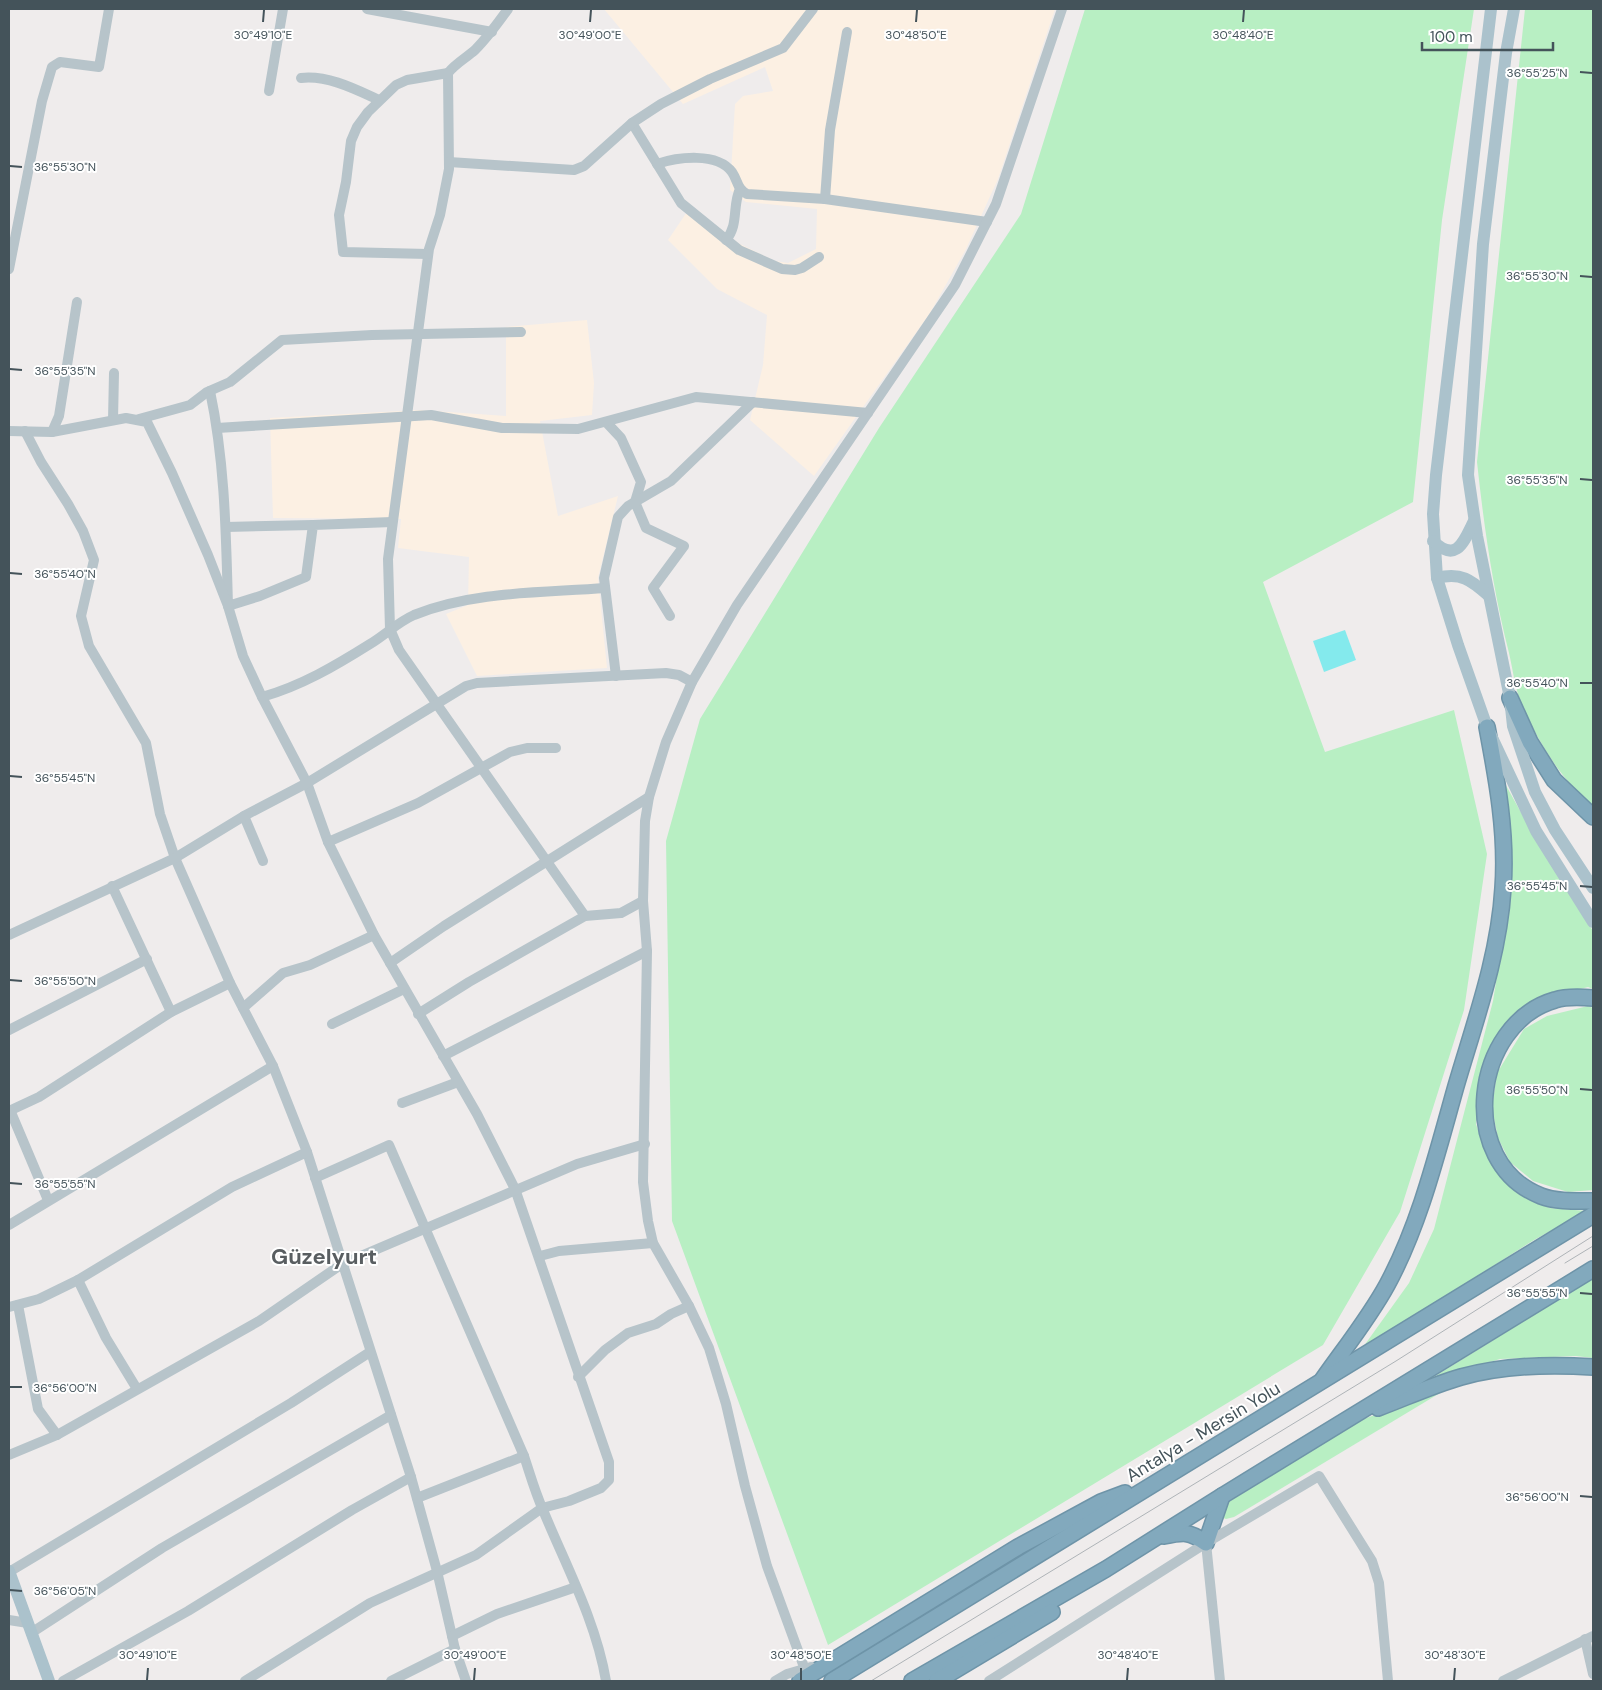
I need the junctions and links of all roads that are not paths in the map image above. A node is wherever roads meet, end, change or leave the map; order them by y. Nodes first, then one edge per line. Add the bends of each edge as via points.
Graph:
1 (108, 9) edge
2 (283, 9) edge
3 (367, 9) edge
4 (508, 9) edge
5 (813, 9) edge
6 (1062, 9) edge
7 (1491, 9) edge
8 (1514, 9) edge
9 (492, 32) junction
10 (847, 32) dead end
11 (448, 73) junction
12 (301, 78) dead end
13 (270, 90) dead end
14 (379, 100) junction
15 (632, 123) junction
16 (450, 162) junction
17 (657, 164) junction
18 (740, 189) junction
19 (825, 199) junction
20 (987, 222) junction
21 (726, 240) junction
22 (428, 254) junction
23 (819, 257) dead end
24 (9, 269) edge
25 (77, 302) dead end
26 (521, 332) dead end
27 (417, 333) junction
28 (114, 373) dead end
29 (210, 391) junction
30 (752, 402) junction
31 (868, 413) junction
32 (406, 416) junction
33 (113, 420) junction
34 (139, 420) junction
35 (606, 422) junction
36 (218, 428) junction
37 (9, 431) edge
38 (25, 432) junction
39 (52, 432) junction
40 (635, 502) junction
41 (1474, 521) junction
42 (392, 522) junction
43 (312, 525) junction
44 (226, 528) junction
45 (1434, 541) junction
46 (1438, 578) junction
47 (605, 588) junction
48 (1488, 595) junction
49 (228, 606) junction
50 (670, 616) dead end
51 (390, 629) junction
52 (616, 676) junction
53 (692, 682) junction
54 (262, 697) junction
55 (1510, 698) junction
56 (439, 705) junction
57 (1487, 727) junction
58 (556, 748) dead end
59 (481, 766) junction
60 (307, 783) junction
61 (649, 797) junction
62 (244, 816) junction
63 (1593, 817) edge
64 (328, 842) junction
65 (175, 858) junction
66 (263, 861) dead end
67 (548, 861) junction
68 (112, 886) junction
69 (1593, 888) edge
70 (643, 901) junction
71 (585, 916) junction
72 (1593, 922) edge
73 (9, 935) edge
74 (374, 935) junction
75 (648, 951) junction
76 (147, 959) junction
77 (390, 963) junction
78 (230, 983) junction
79 (404, 989) junction
80 (1593, 998) edge
81 (243, 1008) junction
82 (171, 1012) junction
83 (418, 1014) junction
84 (332, 1024) dead end
85 (9, 1030) edge
86 (443, 1056) junction
87 (273, 1066) junction
88 (458, 1082) junction
89 (402, 1102) dead end
90 (10, 1111) edge
91 (645, 1144) junction
92 (306, 1152) junction
93 (315, 1178) junction
94 (515, 1189) junction
95 (48, 1200) junction
96 (1593, 1201) edge
97 (1593, 1215) edge
98 (9, 1225) edge
99 (426, 1230) junction
100 (653, 1243) junction
101 (540, 1256) junction
102 (342, 1264) junction
103 (1593, 1269) edge
104 (78, 1280) junction
105 (14, 1306) edge
106 (689, 1306) junction
107 (370, 1352) junction
108 (1593, 1366) edge
109 (578, 1377) junction
110 (1319, 1384) junction
111 (137, 1388) junction
112 (391, 1415) junction
113 (1342, 1422) junction
114 (57, 1435) junction
115 (9, 1455) edge
116 (524, 1456) junction
117 (411, 1477) junction
118 (1150, 1485) junction
119 (1222, 1496) junction
120 (417, 1498) junction
121 (542, 1508) junction
122 (1159, 1536) junction
123 (1206, 1544) junction
124 (9, 1571) edge
125 (437, 1571) junction
126 (576, 1587) junction
127 (9, 1620) edge
128 (30, 1628) junction
129 (452, 1636) junction
130 (1589, 1637) edge
131 (455, 1649) junction
132 (802, 1674) edge
133 (1593, 1674) edge
134 (933, 1676) edge
135 (49, 1681) edge
136 (63, 1681) edge
137 (246, 1681) edge
138 (391, 1681) edge
139 (466, 1681) edge
140 (606, 1681) edge
141 (775, 1681) edge
142 (832, 1681) edge
143 (912, 1681) edge
144 (989, 1681) edge
145 (1220, 1681) edge
146 (1388, 1681) edge
147 (1503, 1681) edge

1 - 24 street via 99,68 60,62 52,67
2 - 13 street
3 - 9 street
4 - 9 street
5 - 15 street via 783,48 710,79
6 - 20 street via 996,204
7 - 45 main road via 1441,422 1433,514
8 - 41 main road via 1483,244 1468,466
9 - 11 street
10 - 19 street via 830,130
11 - 14 street via 407,80
11 - 16 street
12 - 14 street via 337,82
14 - 22 street via 357,127 351,141 340,215 343,252
15 - 16 street via 584,166 574,170
15 - 17 street
16 - 22 street via 440,215
17 - 18 street via 671,159 717,161 731,171
17 - 21 street via 681,203
18 - 19 street via 747,194
18 - 21 street via 734,228
19 - 20 street
20 - 31 street via 955,285
21 - 23 street via 755,258 782,269 802,268
22 - 27 street
25 - 39 street via 59,416
26 - 27 street
27 - 29 street via 282,340 230,382
27 - 32 street
28 - 33 street
29 - 34 street via 190,405
29 - 36 street
30 - 31 street
30 - 35 street via 696,397
30 - 40 street via 671,481
31 - 53 street via 737,605
32 - 35 street via 431,415 502,428 578,429
32 - 36 street
32 - 42 street
33 - 34 street
33 - 39 street
34 - 49 street via 147,422 172,473
35 - 40 street via 621,438 641,482
36 - 44 street
37 - 38 street
38 - 39 street
38 - 65 street via 83,531 94,560 84,597 82,624 89,646 146,743 160,814
40 - 47 street via 618,517 604,578
40 - 50 street via 646,528 684,546 653,588
41 - 45 main road via 1458,549 1442,550
41 - 48 main road
42 - 43 street
42 - 51 street via 388,559
43 - 44 street
43 - 49 street via 306,577
44 - 49 street
45 - 46 main road
46 - 48 main road via 1459,575 1472,580
46 - 57 main road
47 - 51 street via 440,605
47 - 52 street
48 - 55 main road
49 - 54 street via 243,656
51 - 54 street via 318,676
51 - 56 street via 399,650
52 - 53 street via 666,673 680,675
52 - 56 street via 478,683 466,686
53 - 61 street via 666,742
54 - 60 street
55 - 63 highway via 1530,742 1554,780
55 - 69 main road via 1513,726 1535,792 1555,830
56 - 59 street
56 - 60 street
57 - 72 main road via 1536,831
57 - 110 highway via 1503,840 1498,938 1439,1146 1407,1243 1386,1286
58 - 59 street via 527,748 510,752
59 - 64 street via 418,803
59 - 67 street
60 - 62 street
60 - 64 street
61 - 67 street
61 - 70 street via 645,822
62 - 65 street
62 - 66 street
64 - 74 street
65 - 68 street
65 - 78 street
67 - 71 street
67 - 77 street
68 - 73 street
68 - 76 street
70 - 71 street via 621,913
70 - 75 street
71 - 83 street
74 - 77 street
74 - 81 street via 310,965 283,973
75 - 86 street
75 - 91 street
76 - 82 street
76 - 85 street
77 - 79 street
78 - 81 street
78 - 82 street
79 - 83 street
79 - 84 street
80 - 96 highway via 1555,1000 1527,1014 1509,1032 1497,1051 1487,1076 1484,1105 1485,1128 1495,1157 1516,1183 1541,1196
81 - 87 street
82 - 90 street via 39,1097
83 - 86 street
86 - 88 street
87 - 92 street
87 - 95 street
88 - 89 street
88 - 94 street
90 - 95 street
91 - 94 street via 577,1164
91 - 100 street via 643,1182
92 - 93 street
92 - 104 street via 232,1187
93 - 99 street via 389,1144
93 - 102 street
94 - 99 street
94 - 101 street
95 - 98 street
97 - 110 highway, Antalya - Mersin Yolu
99 - 102 street
99 - 116 street
100 - 101 street via 559,1251
100 - 106 street
101 - 109 street
102 - 107 street
102 - 111 street via 259,1321
103 - 113 highway
104 - 105 street via 39,1299
104 - 111 street via 106,1338
105 - 114 street via 38,1409
106 - 109 street via 656,1324 628,1333
106 - 132 street via 708,1348 726,1404 767,1566
107 - 112 street
107 - 124 street via 283,1408
108 - 113 highway via 1525,1366 1481,1372
109 - 121 street via 609,1462 609,1480 601,1488
110 - 118 highway, Antalya - Mersin Yolu
111 - 114 street
112 - 117 street
112 - 128 street
113 - 119 highway
114 - 115 street
116 - 120 street
116 - 121 street
117 - 120 street
117 - 136 street via 188,1611
118 - 132 highway via 1101,1502 1018,1547 825,1666
118 - 142 highway, Antalya - Mersin Yolu
119 - 122 highway
119 - 123 highway
120 - 125 street
121 - 125 street via 476,1555
121 - 126 street
122 - 123 highway via 1193,1534
122 - 134 highway via 1106,1569 1078,1596
123 - 144 street
123 - 145 street
123 - 146 street via 1319,1476 1372,1561 1379,1584
124 - 128 main road
125 - 129 street
125 - 137 street via 370,1603
126 - 129 street via 497,1614
126 - 140 street via 602,1654
127 - 128 street
128 - 135 main road
129 - 131 street
130 - 133 street
130 - 147 street
131 - 138 street
131 - 139 street
132 - 141 street
134 - 143 highway

